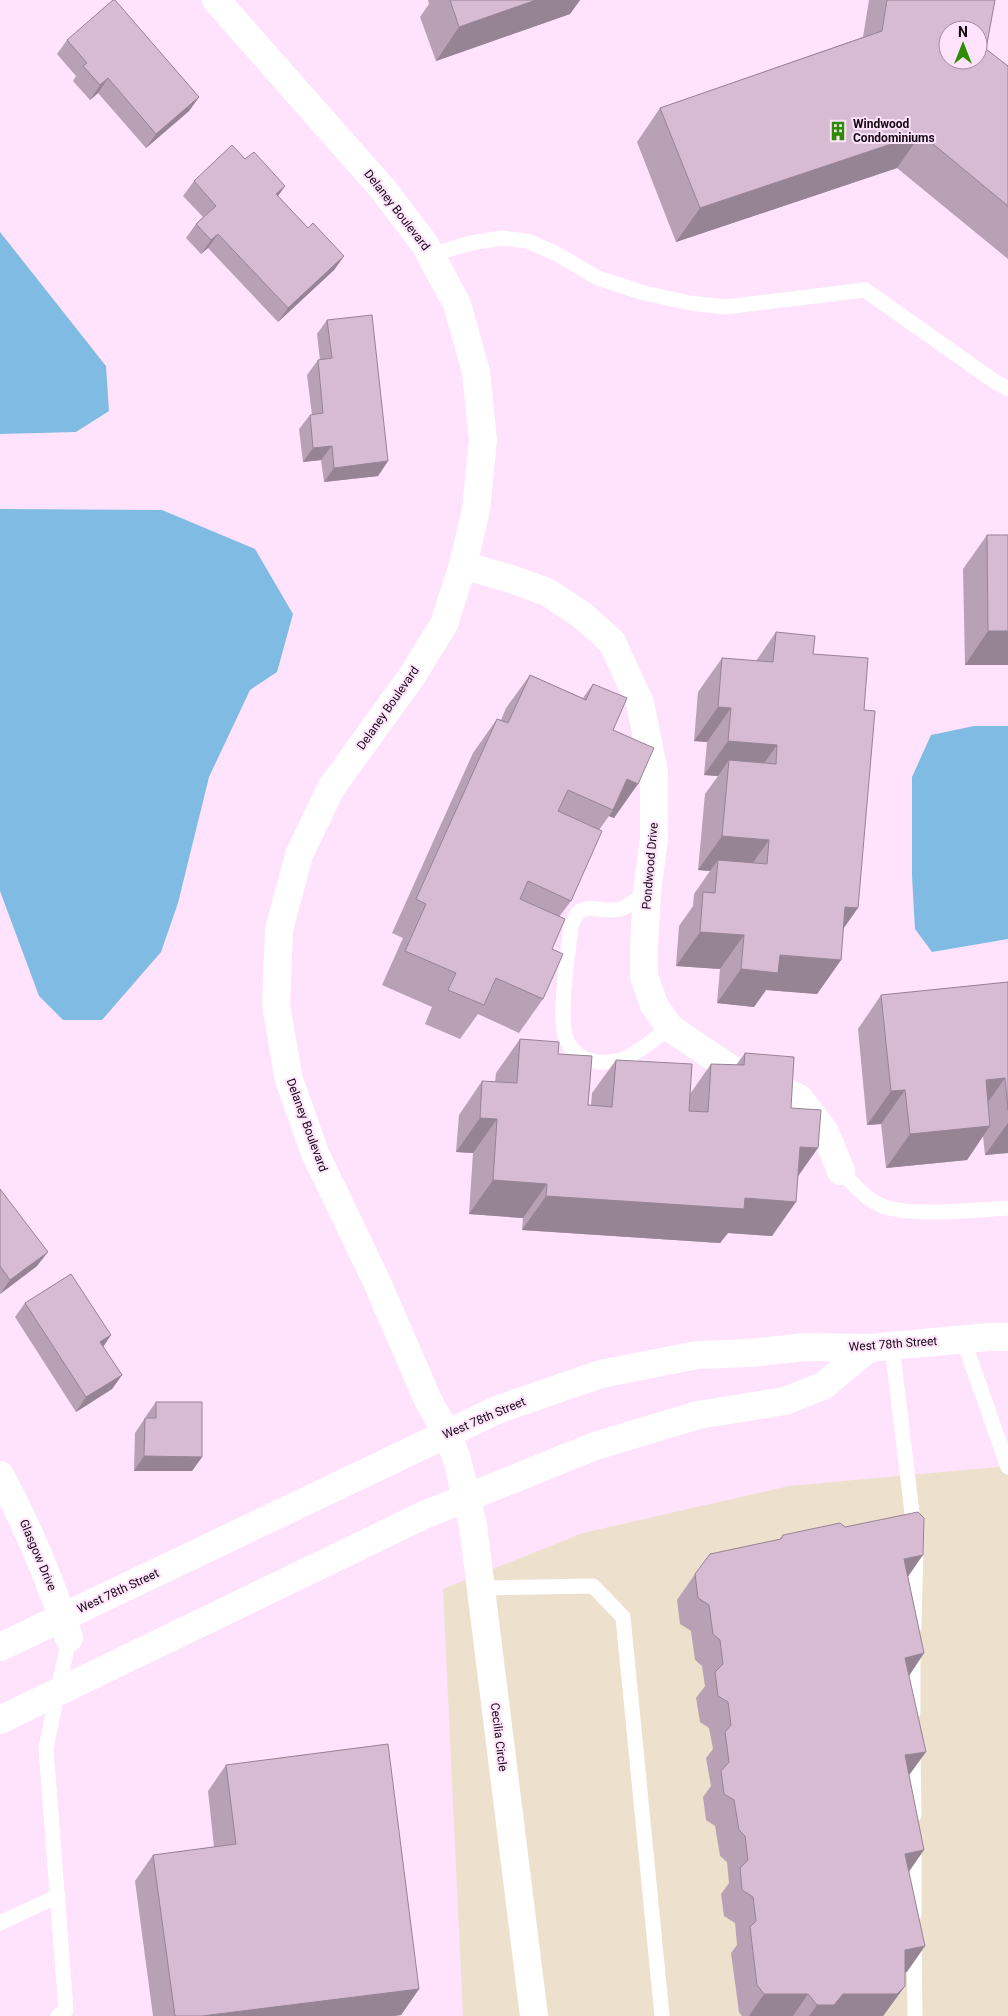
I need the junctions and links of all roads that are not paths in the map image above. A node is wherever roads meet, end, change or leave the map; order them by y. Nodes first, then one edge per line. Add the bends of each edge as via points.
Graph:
1 (216, 0) edge
2 (431, 254) junction
3 (1008, 389) edge
4 (463, 565) junction
5 (647, 892) junction
6 (670, 1028) junction
7 (841, 1171) joint
8 (1008, 1208) edge
9 (1008, 1337) edge
10 (963, 1339) junction
11 (881, 1347) junction
12 (447, 1434) junction
13 (457, 1459) joint
14 (1008, 1467) edge
15 (0, 1475) edge
16 (466, 1498) junction
17 (480, 1588) junction
18 (66, 1627) junction
19 (0, 1647) edge
20 (58, 1691) junction
21 (0, 1720) edge
22 (58, 1896) junction
23 (0, 1923) edge
24 (58, 2016) edge
25 (534, 2016) edge
26 (662, 2016) edge
27 (915, 2016) edge

1 - 2 street, Delaney Boulevard via 382,188
2 - 3 lane via 502,238 528,241 598,278 690,303 725,307 865,290
2 - 4 street, Delaney Boulevard via 457,304 476,372 483,440 476,510
4 - 5 street, Pondwood Drive via 547,592 582,615 612,642 640,703 654,772 654,839
4 - 12 street, Delaney Boulevard via 444,624 412,676 331,788 298,856 279,930 276,1005 289,1080 315,1153 376,1280 428,1400
5 - 6 street, Pondwood Drive via 644,976 654,1005
5 - 6 lane via 621,909 584,908 574,916 564,1012 565,1035 573,1051 584,1059 598,1062 623,1060
6 - 7 street, Pondwood Drive via 731,1069 799,1098 824,1132
7 - 8 lane via 862,1193 879,1205 896,1211
9 - 10 street, West 78th Street
10 - 11 street, West 78th Street
10 - 14 lane
11 - 12 street, West 78th Street via 805,1347 697,1355 601,1374 499,1409
11 - 16 street via 823,1386 785,1401 698,1415 595,1446
11 - 27 lane via 916,1546 913,1733
12 - 13 street, Delaney Boulevard
12 - 18 street, West 78th Street
13 - 16 street, Cecilia Circle
15 - 18 street, Glasgow Drive via 24,1518 51,1581
16 - 17 street, Cecilia Circle via 473,1525
16 - 20 street via 415,1519
17 - 25 street, Cecilia Circle
17 - 26 lane via 594,1586 623,1617
18 - 19 street, West 78th Street
18 - 20 lane
20 - 21 street
20 - 22 lane via 46,1748
22 - 23 lane
22 - 24 lane via 66,2010

